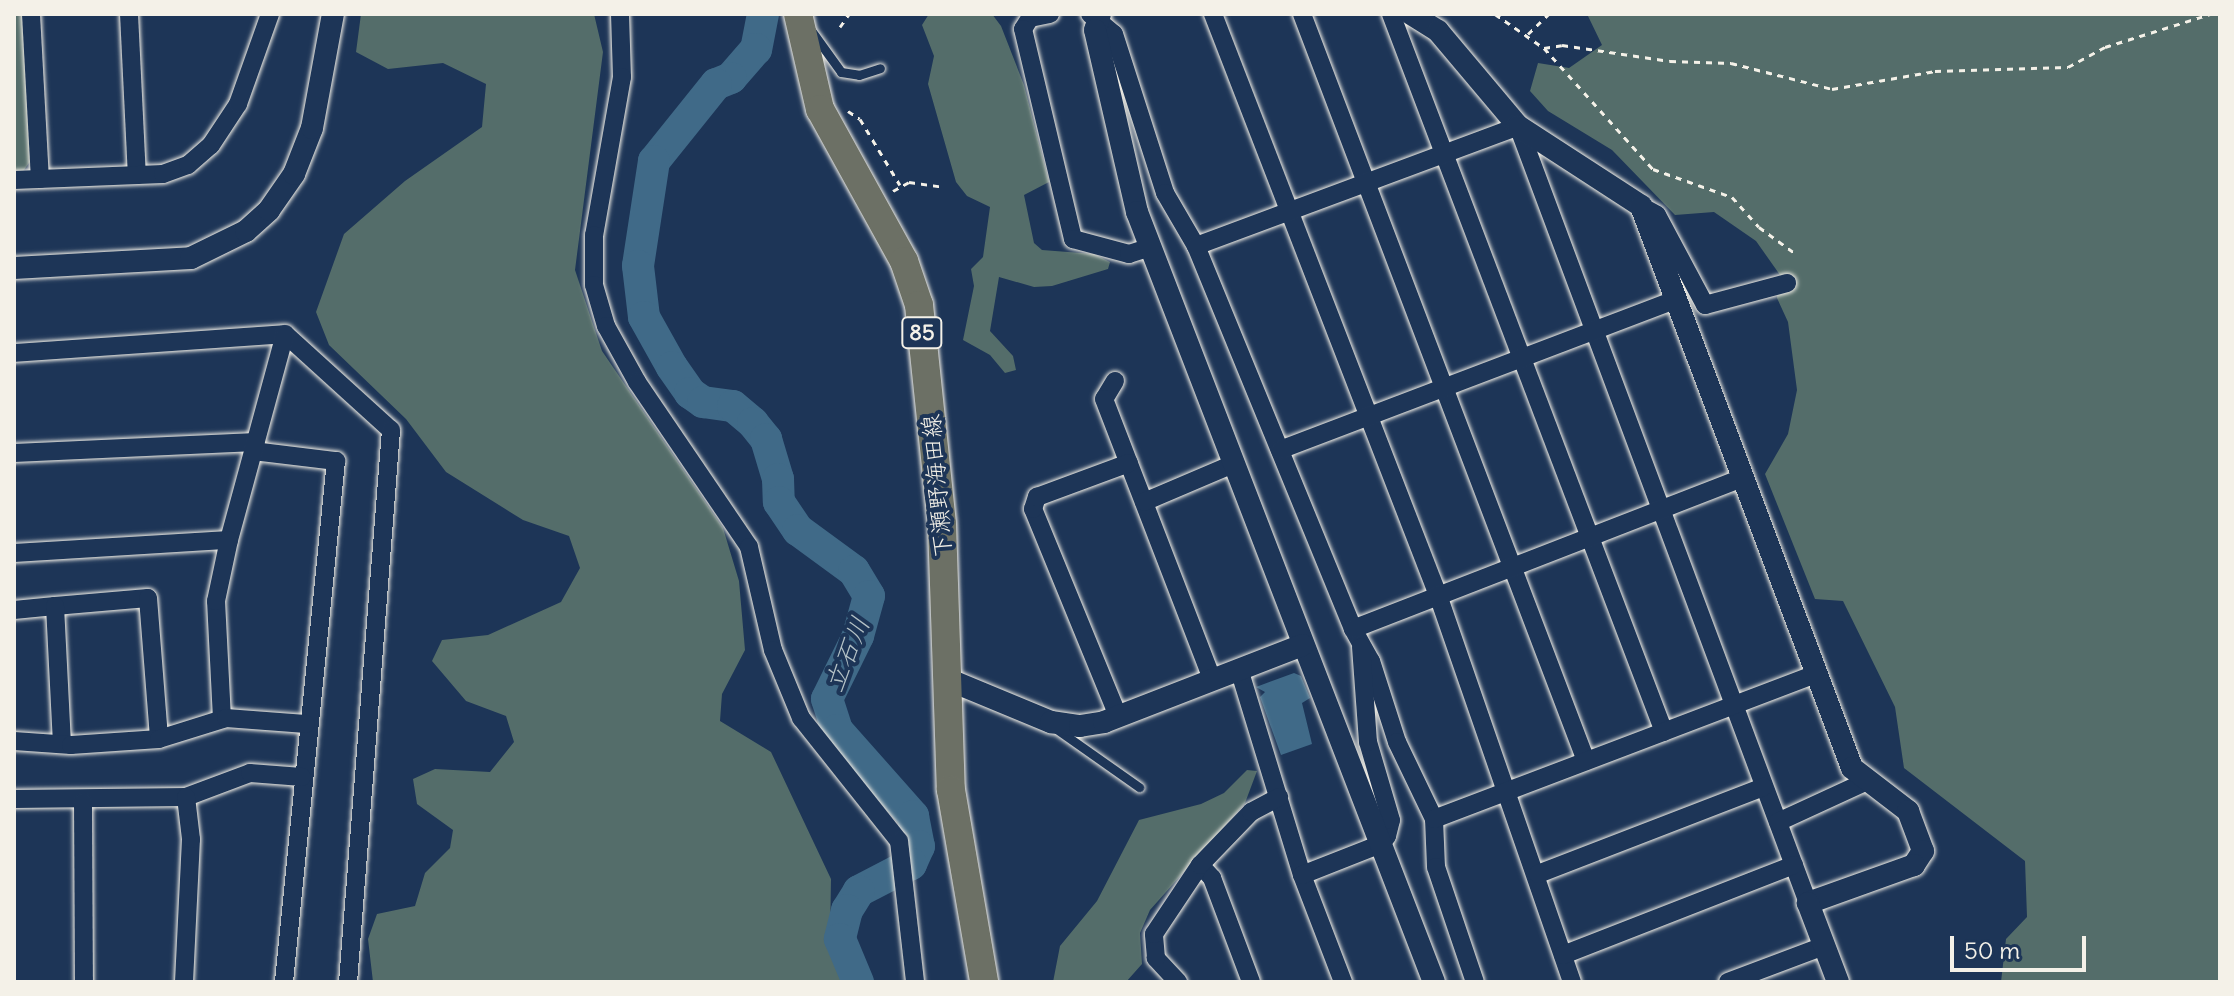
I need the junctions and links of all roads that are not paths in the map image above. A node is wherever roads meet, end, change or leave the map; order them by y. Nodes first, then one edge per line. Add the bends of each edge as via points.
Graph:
1 (31, 14) edge
2 (129, 14) edge
3 (270, 14) edge
4 (333, 14) edge
5 (620, 14) edge
6 (1050, 14) edge
7 (1213, 14) edge
8 (1302, 14) edge
9 (1391, 14) edge
10 (1411, 14) edge
11 (1095, 15) edge
12 (799, 19) edge
13 (880, 68) dead end
14 (1518, 126) junction
15 (1439, 152) junction
16 (137, 175) junction
17 (40, 179) junction
18 (1363, 179) junction
19 (14, 180) edge
20 (1641, 206) junction
21 (1287, 208) junction
22 (1196, 246) junction
23 (1150, 247) junction
24 (14, 268) edge
25 (1787, 283) dead end
26 (1674, 300) junction
27 (1593, 328) junction
28 (285, 334) junction
29 (14, 353) edge
30 (1519, 357) junction
31 (1115, 381) dead end
32 (1442, 386) junction
33 (1367, 416) junction
34 (255, 446) junction
35 (1280, 450) junction
36 (14, 453) edge
37 (1129, 463) junction
38 (1233, 464) junction
39 (1740, 479) junction
40 (1144, 502) junction
41 (1663, 508) junction
42 (1587, 537) junction
43 (229, 540) junction
44 (14, 553) edge
45 (1513, 569) junction
46 (1439, 598) junction
47 (55, 606) junction
48 (14, 610) edge
49 (1357, 637) junction
50 (1303, 645) junction
51 (1239, 669) junction
52 (1815, 674) junction
53 (947, 679) junction
54 (1213, 681) junction
55 (1734, 706) junction
56 (1118, 716) junction
57 (222, 719) junction
58 (1051, 722) junction
59 (306, 724) junction
60 (1664, 732) junction
61 (159, 739) junction
62 (14, 741) edge
63 (62, 744) junction
64 (1586, 761) junction
65 (302, 777) junction
66 (1867, 781) junction
67 (1139, 787) dead end
68 (1764, 787) junction
69 (1509, 790) junction
70 (186, 797) junction
71 (1279, 797) junction
72 (14, 799) edge
73 (83, 802) junction
74 (1434, 819) junction
75 (1778, 822) junction
76 (1381, 844) junction
77 (1200, 865) junction
78 (1794, 865) junction
79 (1538, 874) junction
80 (1302, 875) junction
81 (1808, 903) junction
82 (1824, 946) junction
83 (1563, 955) junction
84 (84, 982) edge
85 (184, 982) edge
86 (284, 982) edge
87 (348, 982) edge
88 (915, 982) edge
89 (984, 982) edge
90 (1178, 982) edge
91 (1251, 982) edge
92 (1343, 982) edge
93 (1434, 982) edge
94 (1475, 982) edge
95 (1572, 982) edge
96 (1728, 982) edge
97 (1838, 982) edge

1 - 17 street
2 - 16 street
3 - 16 street via 238,104 211,145 188,165 163,174
4 - 24 street via 312,128 294,174 269,210 246,231 191,258
5 - 88 street via 622,77 594,235 594,285 606,326 637,382 749,547 760,574 773,650 801,718 899,841
6 - 23 street via 1030,18 1023,29 1073,239 1129,254
7 - 21 street
8 - 18 street
9 - 15 street
10 - 14 street via 1438,31
11 - 22 street via 1114,34 1165,193
11 - 23 street via 1137,212
12 - 13 lane via 822,40 841,72 859,75
12 - 53 main road, 下瀬野海田線 / 85 via 820,109 904,261 919,305 942,524
14 - 15 street
14 - 20 street
14 - 27 street
15 - 18 street
15 - 30 street
16 - 17 street
17 - 19 street
18 - 21 street
18 - 32 street
20 - 25 street via 1657,215 1705,305
20 - 26 street
21 - 22 street
21 - 33 street
22 - 35 street
23 - 38 street
26 - 27 street
26 - 39 street
27 - 30 street
27 - 41 street
28 - 29 street
28 - 34 street
28 - 87 street via 391,430
30 - 32 street
30 - 42 street
31 - 37 street via 1104,399
32 - 33 street
32 - 45 street
33 - 35 street
33 - 46 street
34 - 36 street
34 - 43 street
34 - 59 street via 336,461
35 - 49 street
37 - 40 street
37 - 56 street via 1037,497 1033,509
38 - 40 street
38 - 50 street
39 - 41 street
39 - 52 street
40 - 54 street
41 - 42 street
41 - 55 street
42 - 45 street
42 - 60 street
43 - 44 street
43 - 57 street via 216,601
45 - 46 street
45 - 64 street
46 - 49 street
46 - 69 street
47 - 48 street
47 - 61 street via 148,598
47 - 63 street
49 - 74 street via 1397,742
49 - 76 street via 1368,742 1391,820
50 - 51 street
50 - 76 street
51 - 54 street
51 - 71 street
52 - 55 street
52 - 66 street via 1852,768
53 - 58 street
53 - 89 main road, 下瀬野海田線 / 85 via 951,790
54 - 56 street
55 - 60 street
55 - 68 street
56 - 58 street via 1080,726
57 - 59 street
57 - 61 street
58 - 67 lane
59 - 65 street
60 - 64 street
61 - 63 street
62 - 63 street
64 - 69 street
65 - 70 street via 250,773
65 - 86 street
66 - 75 street
66 - 81 street via 1908,811 1921,857 1914,865
68 - 75 street
68 - 79 street
69 - 74 street
69 - 79 street
70 - 73 street
70 - 85 street via 191,839
71 - 77 street via 1251,812
71 - 80 street
72 - 73 street
73 - 84 street
74 - 94 street via 1436,867
75 - 78 street
76 - 80 street
76 - 93 street
77 - 90 street via 1154,934 1156,958
77 - 91 street via 1212,878
78 - 81 street
78 - 83 street
79 - 83 street
80 - 92 street
81 - 82 street
82 - 96 street
82 - 97 street
83 - 95 street

